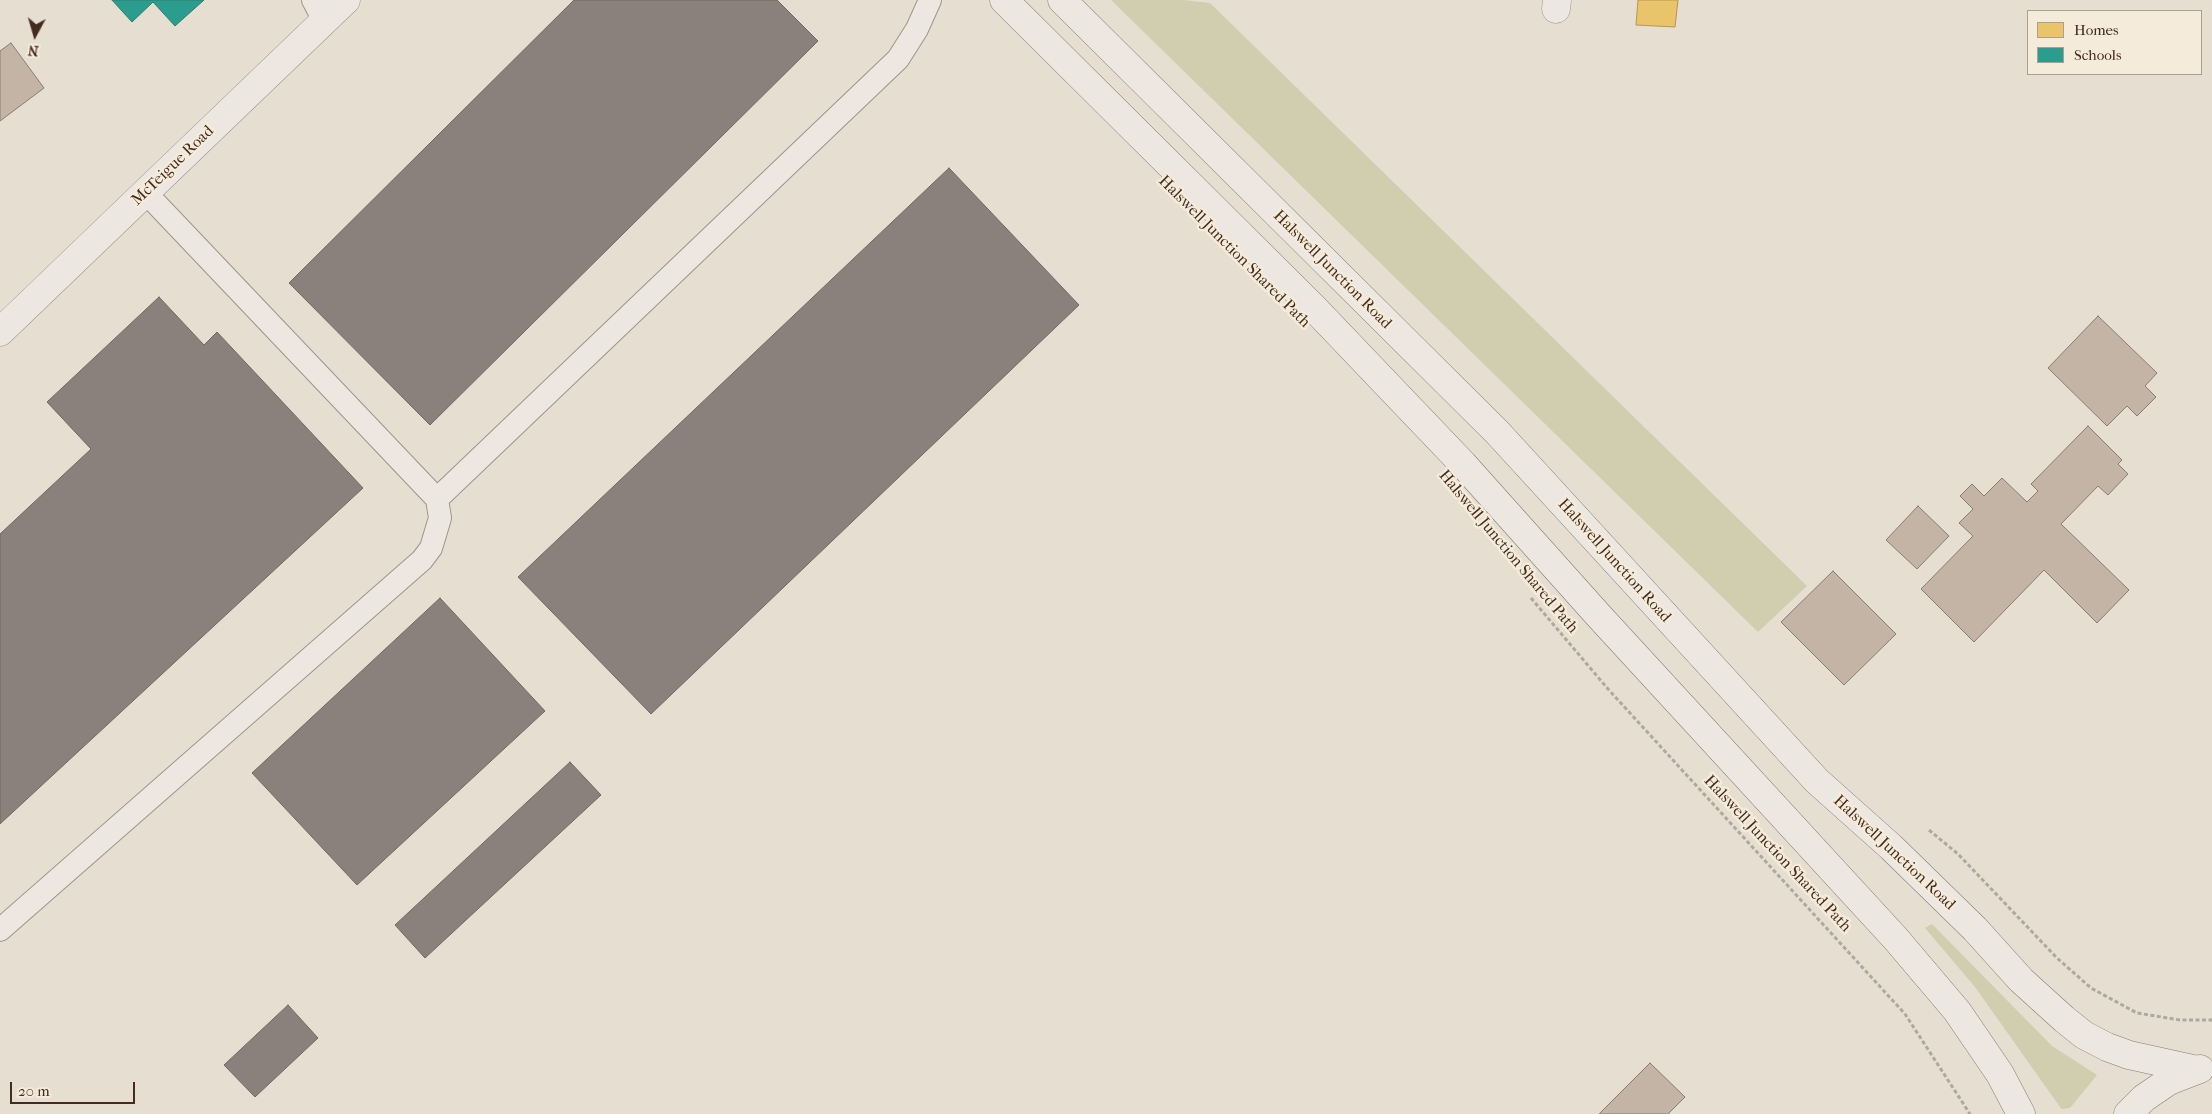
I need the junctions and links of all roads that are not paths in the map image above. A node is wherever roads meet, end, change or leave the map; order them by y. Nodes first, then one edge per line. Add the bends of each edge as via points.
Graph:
1 (346, 0) edge
2 (930, 0) edge
3 (1004, 0) edge
4 (1062, 0) edge
5 (318, 11) edge
6 (146, 193) junction
7 (0, 332) edge
8 (437, 499) junction
9 (0, 930) edge
10 (2204, 1069) edge
11 (2022, 1114) edge
12 (2128, 1114) edge

1 - 5 main road, McTeigue Road
2 - 8 lane via 898,60
3 - 11 main road via 1314,308 1462,464 1896,939 1957,1011 2000,1074
4 - 10 main road, Halswell Junction Road via 1497,432 1816,781 1954,908 2020,980 2064,1019 2107,1047 2129,1055
5 - 6 main road, McTeigue Road
6 - 7 main road, McTeigue Road
6 - 8 lane
8 - 9 lane via 440,518 431,548 422,560
10 - 12 main road via 2169,1081

